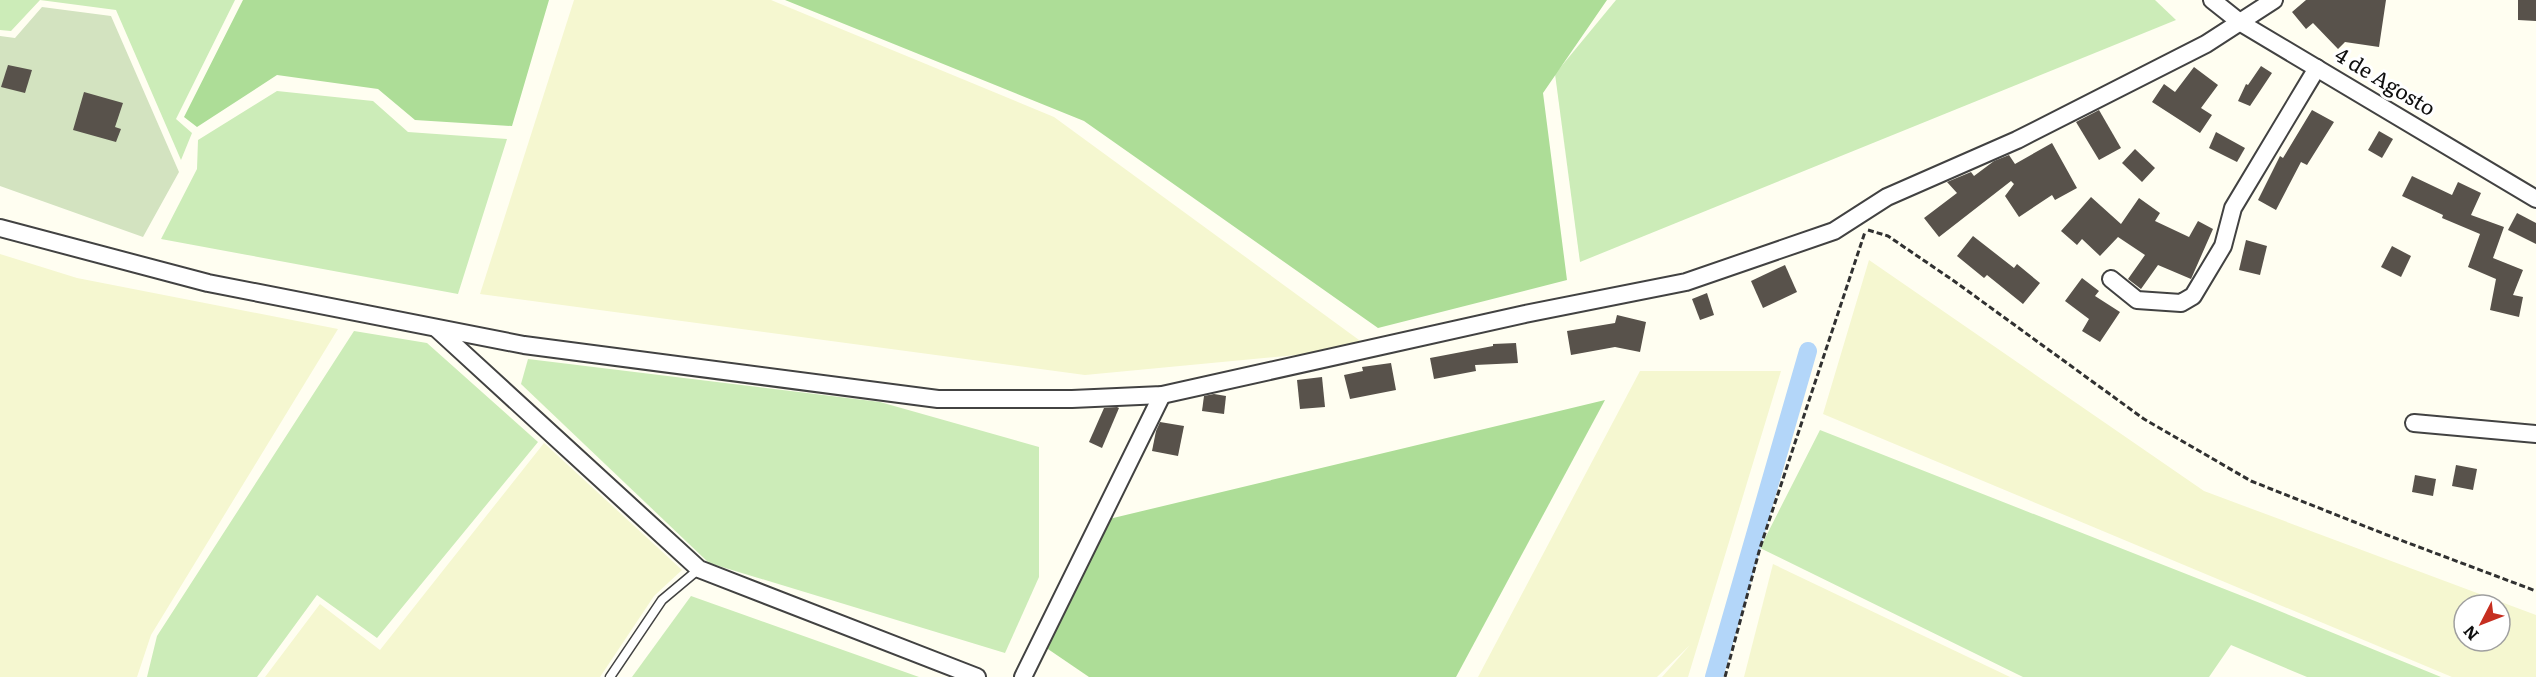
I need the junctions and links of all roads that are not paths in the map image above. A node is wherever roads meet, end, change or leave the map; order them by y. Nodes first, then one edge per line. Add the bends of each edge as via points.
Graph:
1 (2212, 0) edge
2 (2274, 0) edge
3 (2241, 22) junction
4 (2317, 68) junction
5 (2490, 171) junction
6 (2536, 188) edge
7 (2536, 199) edge
8 (0, 228) edge
9 (2111, 279) dead end
10 (436, 327) junction
11 (1162, 395) junction
12 (2414, 423) dead end
13 (2536, 434) edge
14 (699, 569) junction
15 (610, 677) edge
16 (977, 677) edge
17 (1023, 677) edge

1 - 3 street, 4 de Agosto
2 - 3 street
3 - 4 street, 4 de Agosto
3 - 11 street via 2206,44 2017,140 1887,197 1834,231 1686,282
4 - 5 street, 4 de Agosto
4 - 9 street via 2232,208 2223,246 2193,296 2181,303 2137,300
5 - 6 street
5 - 7 street, 4 de Agosto
8 - 10 street via 208,283
10 - 11 street via 524,345 938,399
10 - 14 street
11 - 17 street
12 - 13 street
14 - 15 lane via 662,600
14 - 16 street

